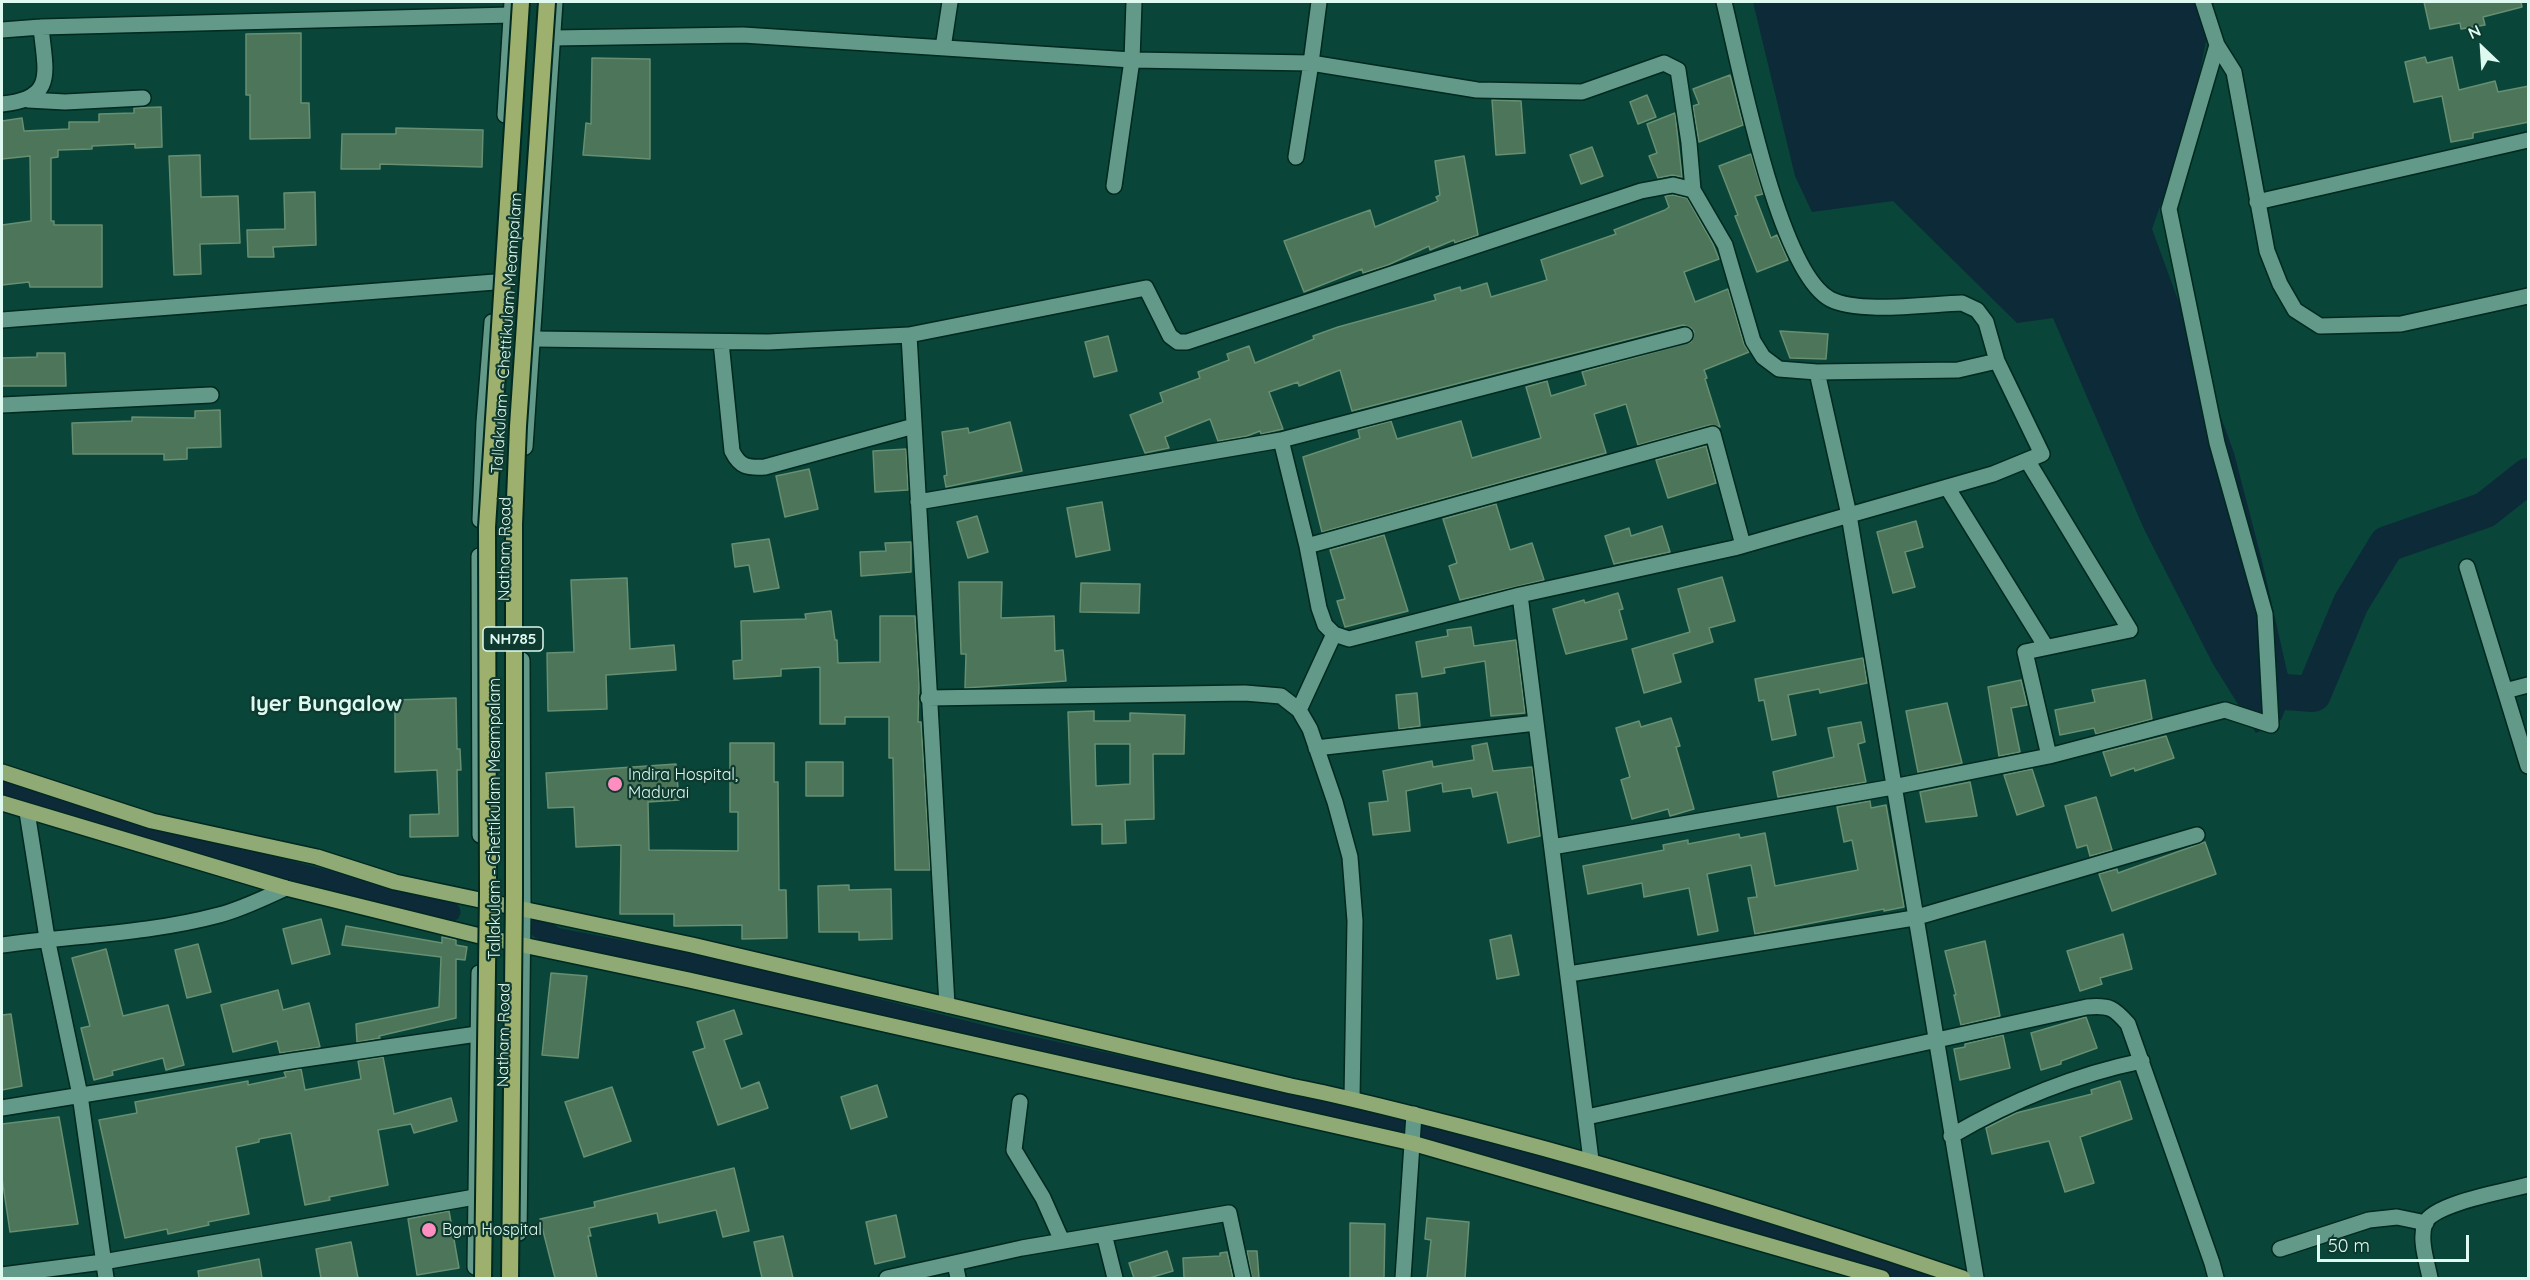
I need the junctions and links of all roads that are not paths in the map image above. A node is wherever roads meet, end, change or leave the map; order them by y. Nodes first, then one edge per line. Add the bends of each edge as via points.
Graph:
1 (547, 2) edge
2 (555, 2) edge
3 (950, 2) edge
4 (1134, 2) edge
5 (1319, 2) edge
6 (1724, 2) edge
7 (2203, 2) edge
8 (515, 6) edge
9 (41, 27) junction
10 (2, 30) edge
11 (553, 38) junction
12 (2217, 45) junction
13 (943, 48) junction
14 (1132, 60) junction
15 (1311, 63) junction
16 (144, 98) dead end
17 (28, 100) junction
18 (2, 104) edge
19 (2529, 140) edge
20 (1296, 157) dead end
21 (1114, 186) dead end
22 (1693, 190) junction
23 (2257, 202) junction
24 (495, 282) junction
25 (2529, 296) edge
26 (2, 320) edge
27 (909, 335) junction
28 (1685, 335) dead end
29 (534, 339) junction
30 (721, 342) junction
31 (1997, 361) junction
32 (1817, 372) junction
33 (211, 394) dead end
34 (2, 405) edge
35 (914, 426) junction
36 (1281, 440) junction
37 (2027, 460) junction
38 (1947, 487) junction
39 (918, 502) junction
40 (1849, 515) junction
41 (1743, 545) junction
42 (1307, 546) junction
43 (2467, 567) dead end
44 (1520, 595) junction
45 (1334, 634) junction
46 (2046, 647) junction
47 (2529, 685) edge
48 (2505, 691) junction
49 (928, 698) junction
50 (1299, 710) junction
51 (1536, 723) junction
52 (1316, 748) junction
53 (2049, 756) junction
54 (2529, 766) edge
55 (2, 772) edge
56 (1893, 787) junction
57 (2, 803) edge
58 (27, 812) junction
59 (2197, 835) dead end
60 (1552, 847) junction
61 (286, 888) junction
62 (481, 902) junction
63 (523, 910) junction
64 (1914, 918) junction
65 (480, 936) junction
66 (47, 938) junction
67 (2, 945) edge
68 (523, 946) junction
69 (1569, 974) junction
70 (947, 1005) junction
71 (477, 1034) junction
72 (1935, 1039) junction
73 (2142, 1060) junction
74 (80, 1095) junction
75 (1352, 1098) junction
76 (1020, 1102) dead end
77 (2, 1108) edge
78 (1587, 1117) junction
79 (1413, 1129) junction
80 (1951, 1136) junction
81 (1591, 1160) junction
82 (2529, 1185) edge
83 (476, 1197) junction
84 (2426, 1222) junction
85 (1104, 1234) junction
86 (1062, 1241) junction
87 (2280, 1249) dead end
88 (103, 1262) junction
89 (955, 1263) junction
90 (1840, 1272) edge
91 (2, 1275) edge
92 (106, 1278) edge
93 (475, 1278) edge
94 (483, 1278) edge
95 (510, 1278) edge
96 (518, 1278) edge
97 (887, 1278) edge
98 (958, 1278) edge
99 (1115, 1278) edge
100 (1243, 1278) edge
101 (1403, 1278) edge
102 (1882, 1278) edge
103 (1963, 1278) edge
104 (1976, 1278) edge
105 (2216, 1278) edge
106 (2430, 1278) edge

1 - 95 highway, Tallakulam - Chettikulam Meampalam / NH785, bridge via 514,524
2 - 11 street, Natham Road
3 - 13 street
4 - 14 street
5 - 15 street
6 - 31 street via 1773,200 1798,260 1813,284 1829,298 1852,306 1962,303 1977,310 1986,322
7 - 12 street
8 - 9 street
8 - 24 street, Natham Road
8 - 94 highway, Tallakulam - Chettikulam Meampalam / NH785, bridge via 487,527
9 - 10 street
9 - 17 street via 44,84
11 - 13 street via 742,35
11 - 29 street, Natham Road
12 - 23 street via 2234,72
12 - 53 street via 2169,209 2217,443 2265,614 2271,725 2225,710
13 - 14 street
14 - 15 street
14 - 21 street
15 - 20 street
15 - 22 street via 1477,90 1582,92 1664,63 1678,70
16 - 17 street
17 - 18 street
19 - 23 street
22 - 27 street via 1673,185 1641,191 1187,342 1170,336 1146,288
22 - 32 street via 1725,245 1753,341 1763,357 1779,369
23 - 25 street via 2267,251 2280,284 2295,310 2320,326 2401,324
24 - 26 street
24 - 62 street, Natham Road via 479,542
27 - 30 street
27 - 35 street
28 - 36 street
29 - 30 street
29 - 63 street, Natham Road via 522,523
30 - 35 street via 732,451 738,463 747,468 765,467
31 - 32 street via 1958,370
31 - 37 street via 2042,454
32 - 40 street
33 - 34 street
35 - 39 street
36 - 39 street
36 - 42 street
37 - 38 street
37 - 46 street via 2130,630
38 - 40 street
38 - 46 street
39 - 49 street
40 - 41 street
40 - 56 street
41 - 42 street via 1713,434
41 - 44 street
42 - 45 street via 1318,609
43 - 48 street
44 - 45 street via 1349,639
44 - 51 street
45 - 50 street
46 - 53 street via 2025,652
47 - 48 street
48 - 54 street
49 - 50 street via 1245,693 1281,696
49 - 70 street
50 - 52 street
51 - 52 street
51 - 60 street
52 - 75 street via 1350,857 1355,921
53 - 56 street
55 - 62 main road via 152,821 317,857 395,882
56 - 60 street
56 - 64 street
57 - 58 main road
58 - 61 main road
58 - 66 street
59 - 64 street
60 - 69 street
61 - 65 main road
61 - 66 street via 218,915 145,930
62 - 63 main road
62 - 65 street, Natham Road
63 - 68 street, Natham Road
63 - 70 main road
64 - 69 street
64 - 72 street
65 - 68 main road
65 - 71 street, Natham Road
66 - 67 street
66 - 74 street
68 - 79 main road
68 - 96 street, Natham Road
69 - 78 street
70 - 75 main road
71 - 74 street
71 - 83 street, Natham Road
72 - 73 street via 2102,1005 2115,1009 2128,1024
72 - 78 street
72 - 80 street
73 - 80 street via 2043,1090 1994,1111
73 - 105 street
74 - 77 street
74 - 88 street
75 - 79 main road
76 - 86 street via 1014,1150 1043,1198
78 - 81 street
79 - 81 main road
79 - 90 main road
79 - 101 street
80 - 104 street
81 - 103 main road
82 - 84 street via 2452,1205
83 - 88 street
83 - 93 street, Natham Road
84 - 87 street via 2397,1217 2369,1220
84 - 106 street via 2423,1240
85 - 86 street
85 - 99 street
85 - 100 street via 1229,1213
86 - 89 street
88 - 91 street
88 - 92 street
89 - 97 street
89 - 98 street
90 - 102 main road

